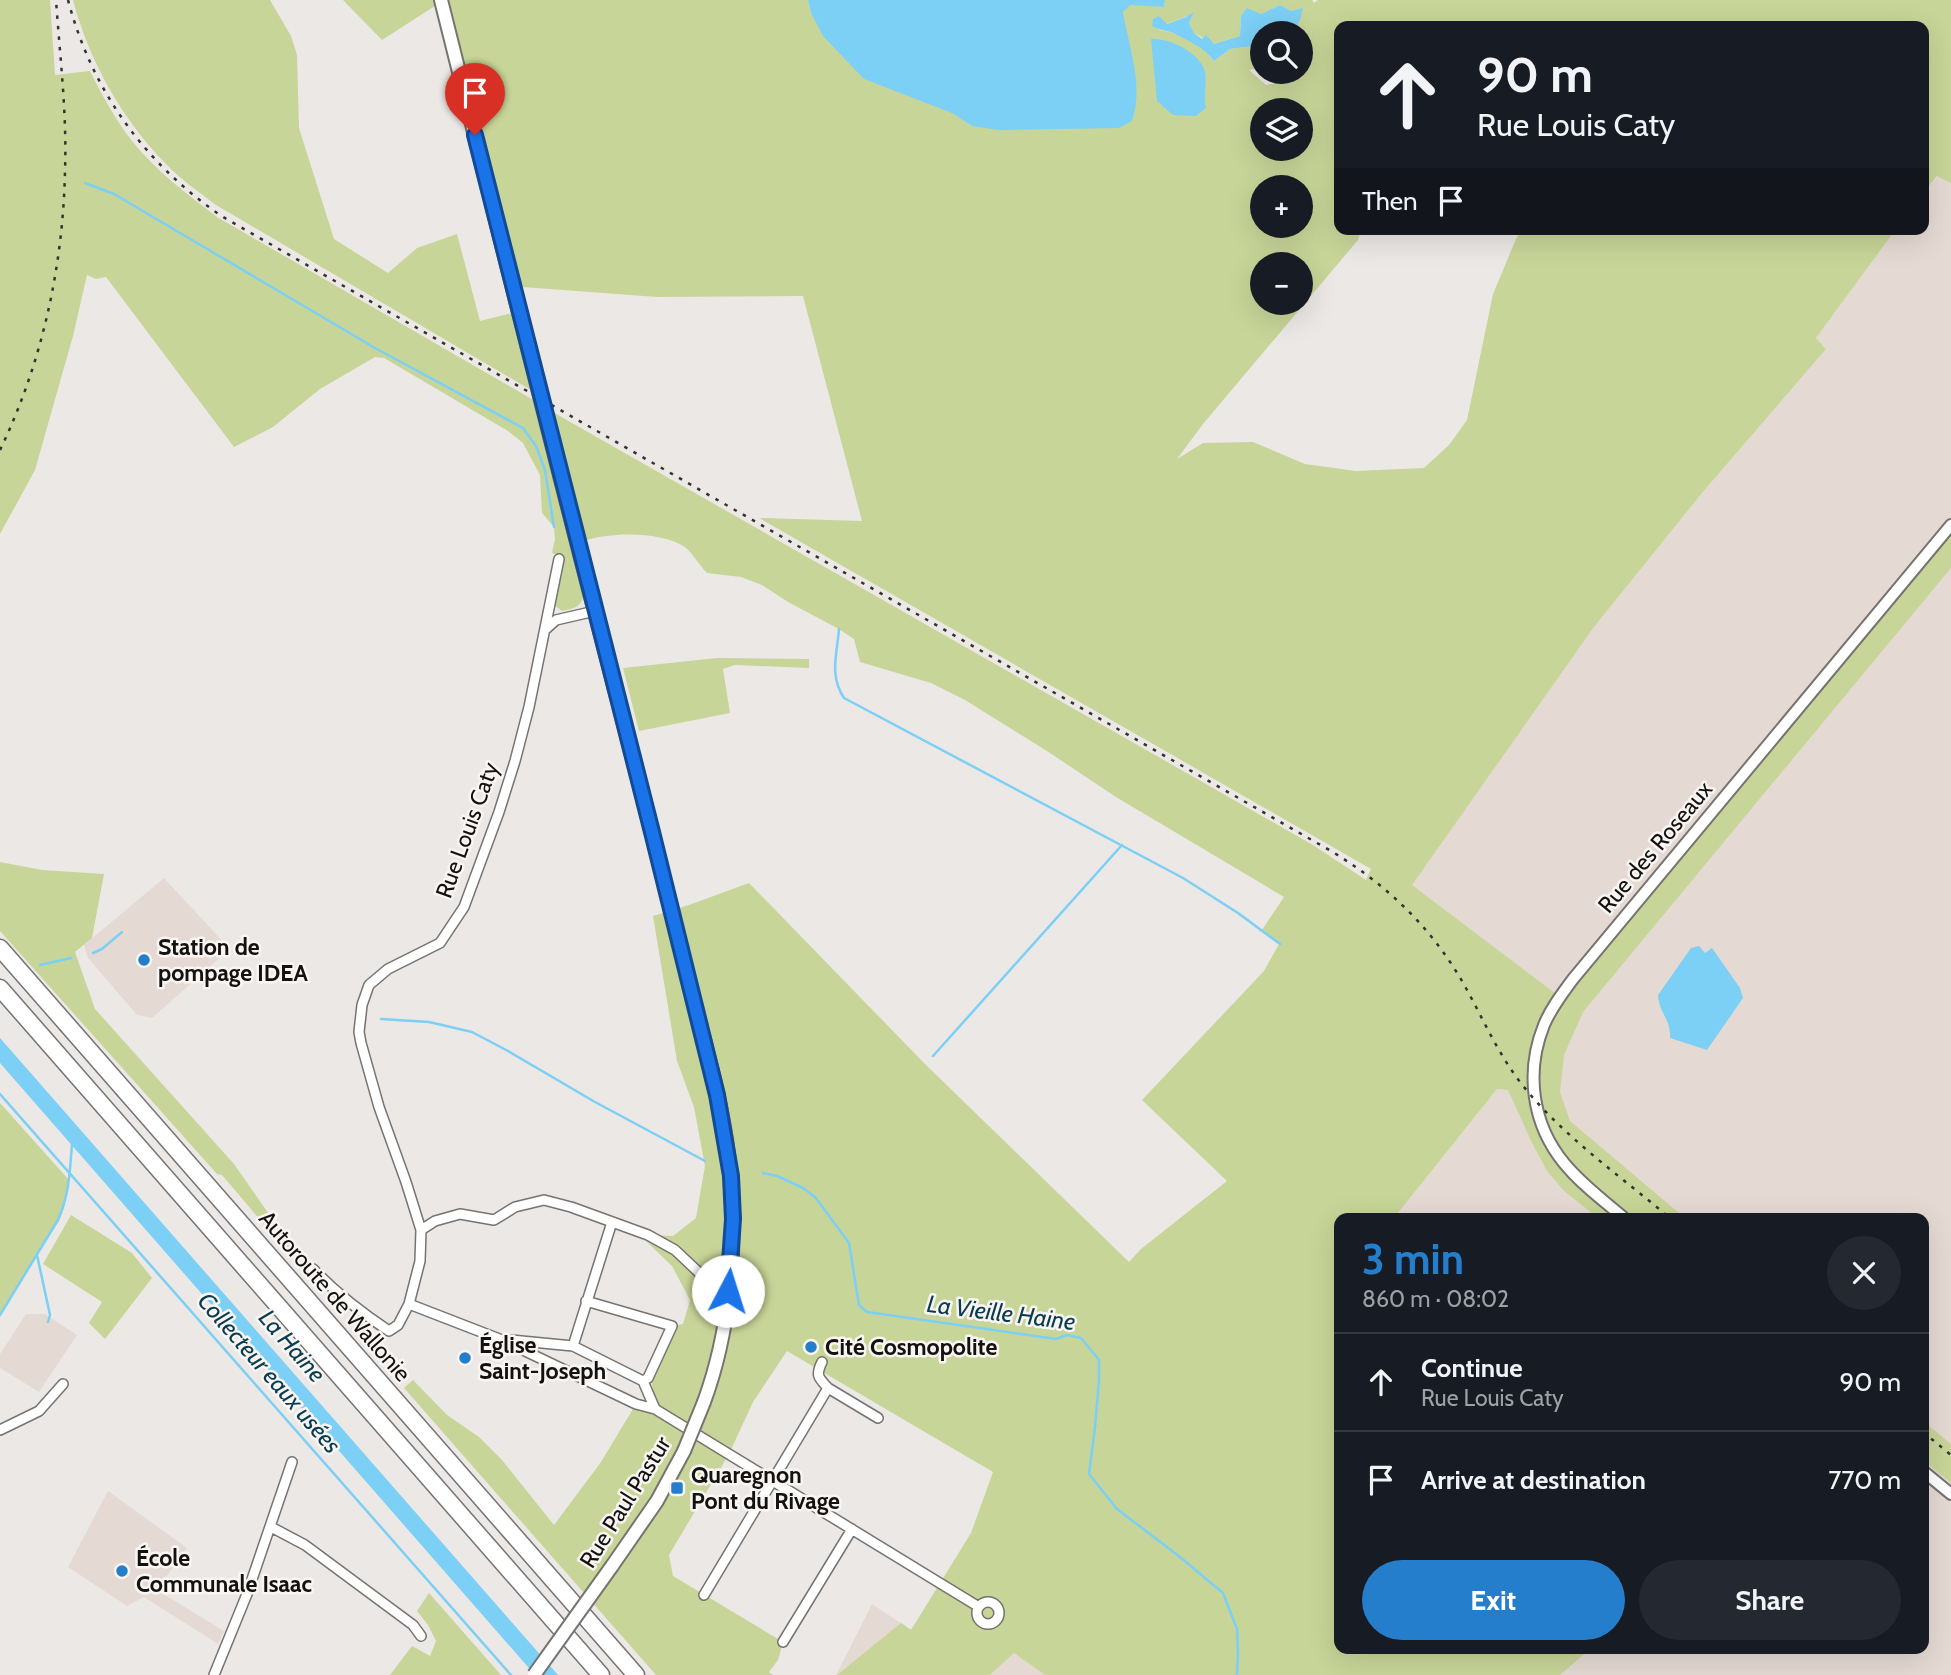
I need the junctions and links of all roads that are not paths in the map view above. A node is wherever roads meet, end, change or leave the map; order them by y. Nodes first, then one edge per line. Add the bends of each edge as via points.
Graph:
1 (441, 0) edge
2 (1951, 525) edge
3 (559, 559) dead end
4 (595, 611) junction
5 (545, 630) junction
6 (0, 948) edge
7 (0, 988) edge
8 (1618, 1213) edge
9 (612, 1222) junction
10 (421, 1230) junction
11 (313, 1269) dead end
12 (728, 1291) junction
13 (586, 1301) junction
14 (408, 1304) junction
15 (502, 1340) junction
16 (573, 1346) junction
17 (822, 1362) dead end
18 (645, 1379) junction
19 (63, 1384) dead end
20 (828, 1388) junction
21 (655, 1409) junction
22 (878, 1418) dead end
23 (0, 1430) edge
24 (292, 1462) dead end
25 (1929, 1476) edge
26 (773, 1480) junction
27 (1951, 1494) edge
28 (271, 1527) junction
29 (852, 1529) junction
30 (704, 1595) dead end
31 (979, 1607) dead end
32 (421, 1636) dead end
33 (783, 1642) dead end
34 (214, 1675) edge
35 (534, 1675) edge
36 (601, 1675) edge
37 (636, 1675) edge

1 - 4 main road
2 - 8 street, Rue des Roseaux via 1590,957 1549,1015 1533,1076 1543,1128 1577,1178
3 - 5 street, Rue Louis Caty
4 - 5 street via 556,620
4 - 12 main road, Rue Paul Pastur via 714,1082 730,1169 733,1219
5 - 10 street, Rue Louis Caty via 515,761 464,907 440,943 374,979 362,1005 360,1043
6 - 37 highway, Autoroute de Wallonie
7 - 36 highway
9 - 10 street via 544,1200 515,1207 494,1220 460,1214
9 - 12 street via 649,1235 709,1282
9 - 13 street
10 - 14 street, Rue Louis Caty via 420,1261
11 - 14 street, Rue Louis Caty via 390,1331
12 - 35 main road, Rue Paul Pastur, bridge via 719,1348 684,1451 657,1501
13 - 16 street
13 - 18 street via 672,1326
14 - 15 street
15 - 16 street
15 - 21 street
16 - 18 street
17 - 20 street via 818,1375
18 - 21 street
19 - 23 street via 39,1411
20 - 22 street
20 - 26 street
21 - 26 street
24 - 28 street
25 - 27 street
26 - 29 street
26 - 30 street
28 - 32 street via 305,1545 413,1625
28 - 34 street
29 - 31 street
29 - 33 street

